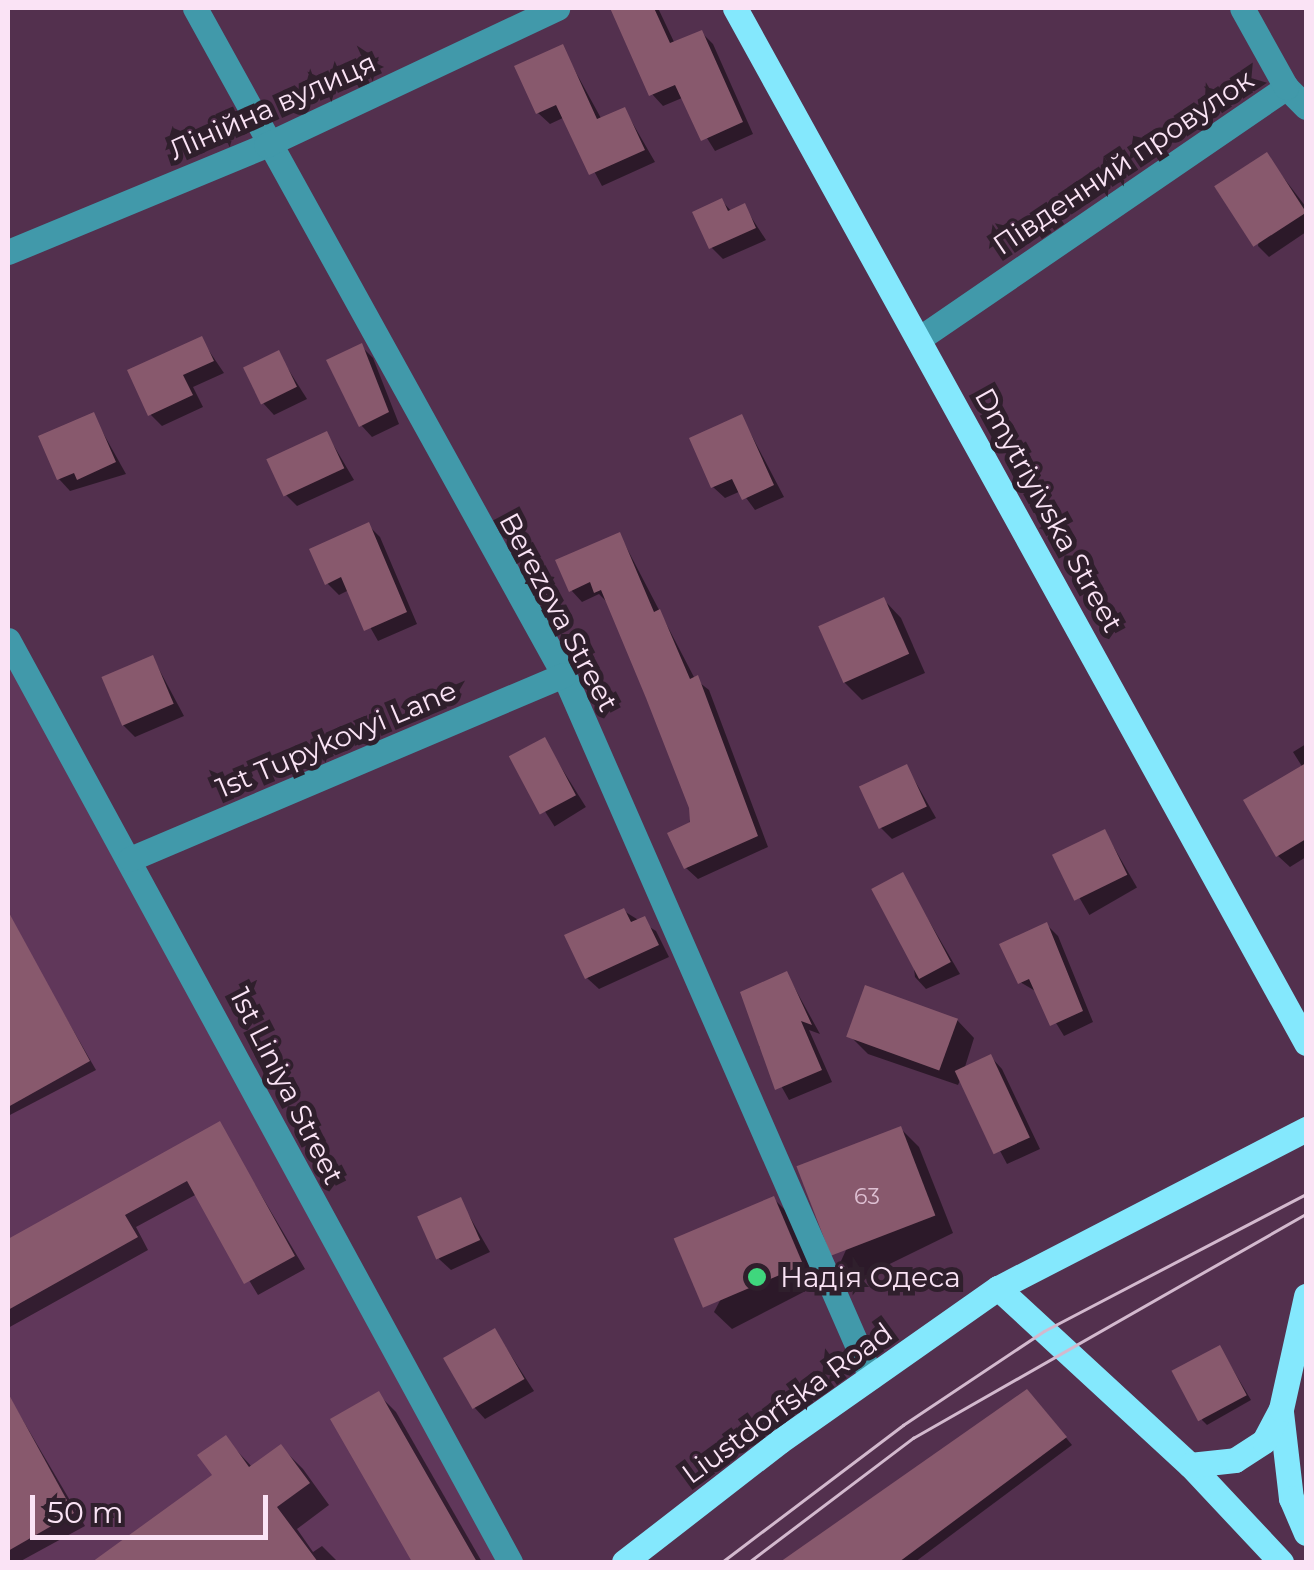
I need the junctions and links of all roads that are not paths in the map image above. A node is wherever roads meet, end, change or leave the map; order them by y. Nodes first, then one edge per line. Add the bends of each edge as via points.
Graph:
1 (194, 8) edge
2 (557, 8) edge
3 (735, 8) edge
4 (1242, 8) edge
5 (1286, 87) junction
6 (1306, 108) edge
7 (266, 146) junction
8 (8, 252) edge
9 (920, 338) junction
10 (8, 640) edge
11 (564, 675) junction
12 (130, 859) junction
13 (1306, 1043) edge
14 (1306, 1129) edge
15 (998, 1288) junction
16 (1306, 1296) edge
17 (871, 1377) junction
18 (1281, 1409) junction
19 (1190, 1465) junction
20 (1306, 1533) edge
21 (510, 1562) edge
22 (624, 1562) edge
23 (1281, 1562) edge

1 - 7 street, Berezova Street
2 - 7 street, Лінійна вулиця
3 - 9 main road, Dmytriyivska Street
4 - 5 street, Південний провулок
5 - 6 street
5 - 9 street, Південний провулок
7 - 8 street, Лінійна вулиця
7 - 11 street, Berezova Street
9 - 13 main road, Dmytriyivska Street
10 - 12 street, 1st Liniya Street
11 - 12 street, 1st Tupykovyi Lane
11 - 17 street, Berezova Street
12 - 21 street, 1st Liniya Street
14 - 15 main road, Liustdorfska Road
15 - 17 main road, Liustdorfska Road
15 - 19 main road
16 - 18 main road
17 - 22 main road, Liustdorfska Road
18 - 19 main road via 1264,1441 1236,1460
18 - 20 main road via 1291,1498
19 - 23 main road

